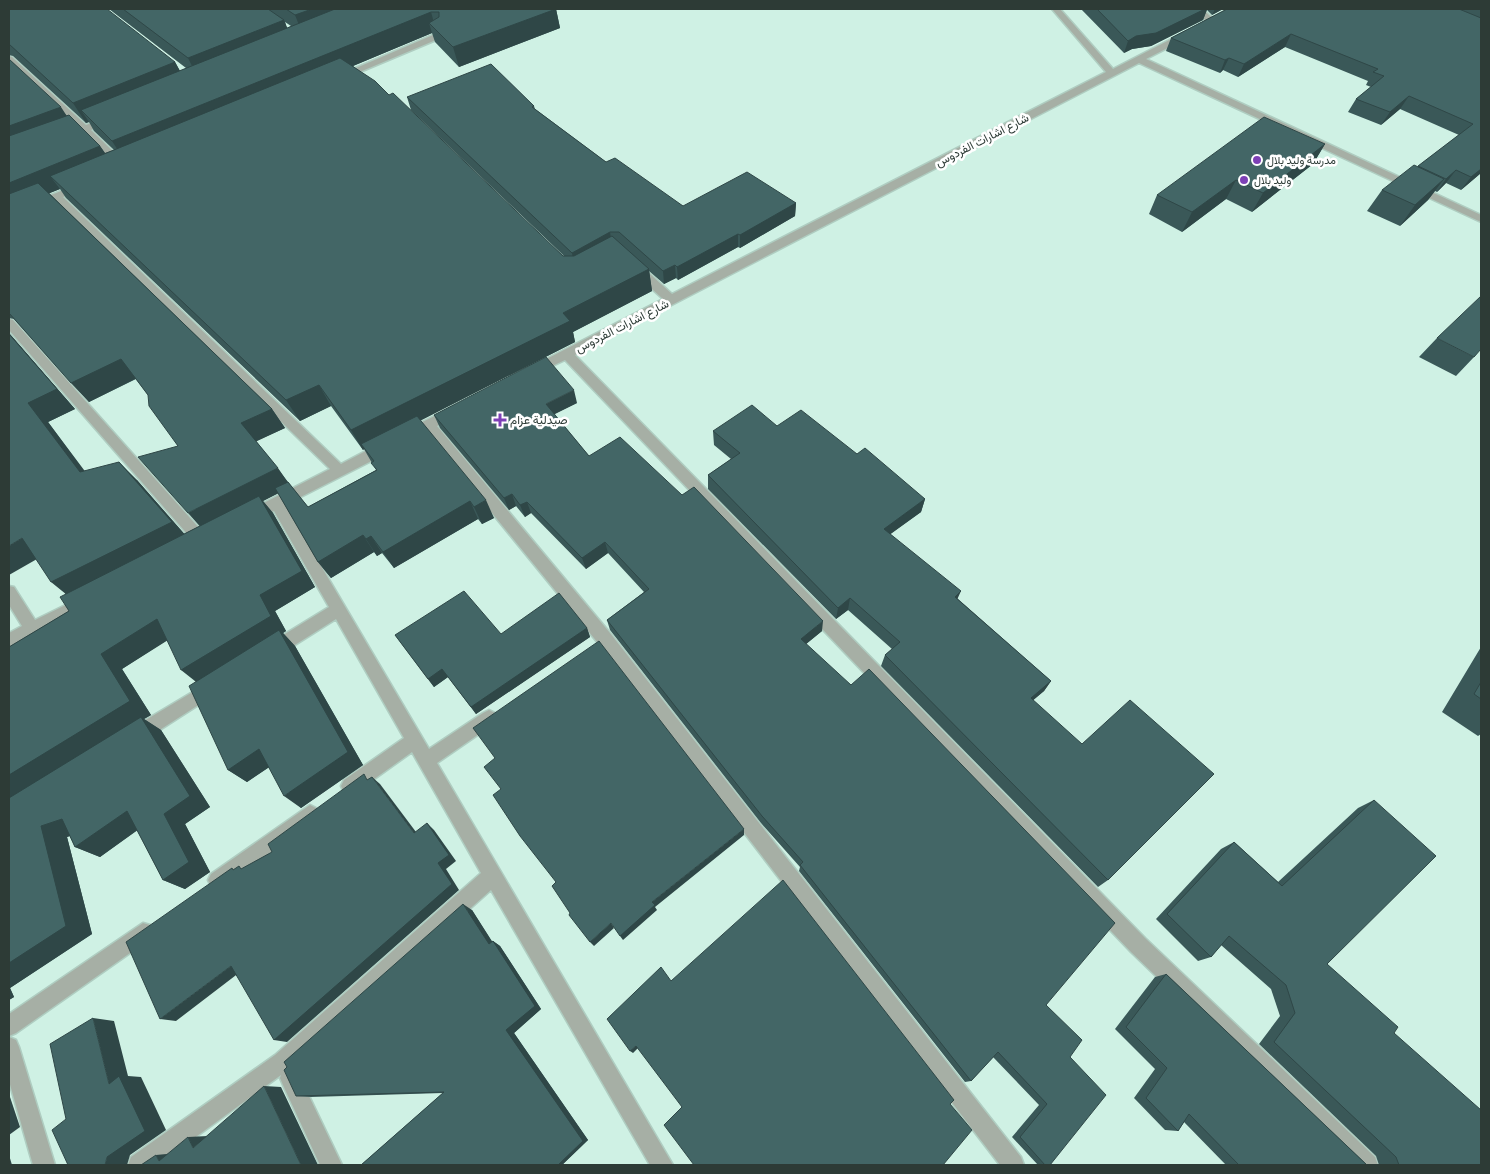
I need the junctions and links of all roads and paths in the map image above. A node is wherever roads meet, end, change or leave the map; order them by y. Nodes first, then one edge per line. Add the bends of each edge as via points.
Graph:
1 (1056, 9) edge
2 (1197, 9) edge
3 (1226, 13) edge
4 (1212, 21) junction
5 (440, 35) edge
6 (9, 59) edge
7 (1140, 59) junction
8 (1112, 73) junction
9 (332, 80) edge
10 (122, 113) edge
11 (85, 129) junction
12 (60, 138) edge
13 (124, 168) edge
14 (90, 182) edge
15 (56, 197) junction
16 (9, 216) edge
17 (1481, 218) edge
18 (624, 256) edge
19 (671, 300) junction
20 (9, 323) edge
21 (567, 354) junction
22 (524, 376) edge
23 (463, 407) edge
24 (428, 425) junction
25 (339, 470) junction
26 (276, 503) junction
27 (244, 520) edge
28 (202, 541) edge
29 (9, 592) edge
30 (100, 593) edge
31 (338, 609) junction
32 (32, 628) junction
33 (604, 638) junction
34 (9, 641) edge
35 (588, 649) edge
36 (262, 656) edge
37 (228, 678) edge
38 (499, 711) edge
39 (414, 741) junction
40 (118, 746) edge
41 (426, 761) junction
42 (492, 876) junction
43 (203, 889) edge
44 (155, 923) edge
45 (9, 1026) edge
46 (9, 1047) edge
47 (282, 1062) junction
48 (44, 1165) edge
49 (139, 1165) edge
50 (330, 1165) edge
51 (662, 1165) edge
52 (1012, 1165) edge
53 (1367, 1165) edge

1 - 8 street
2 - 4 street
3 - 4 street, شارع اشارات الفردوس
4 - 7 street, شارع اشارات الفردوس
5 - 9 street via 354,75
6 - 11 street
7 - 8 street, شارع اشارات الفردوس
7 - 17 street
8 - 19 street, شارع اشارات الفردوس
10 - 11 street
11 - 12 street
11 - 13 street
14 - 15 street
15 - 16 street
15 - 25 street
18 - 19 street
19 - 21 street, شارع اشارات الفردوس
20 - 28 street
21 - 22 street, شارع اشارات الفردوس
21 - 53 street via 1138,945
23 - 24 street
24 - 25 street
24 - 33 street
25 - 26 street
26 - 27 street
26 - 31 street
29 - 32 street
30 - 32 street
31 - 36 street
31 - 39 street
32 - 34 street
33 - 35 street
33 - 52 street
37 - 40 street
38 - 41 street
39 - 41 street
39 - 43 street
41 - 42 street
42 - 47 street
42 - 51 street
44 - 45 street
46 - 48 street
47 - 49 street
47 - 50 street

